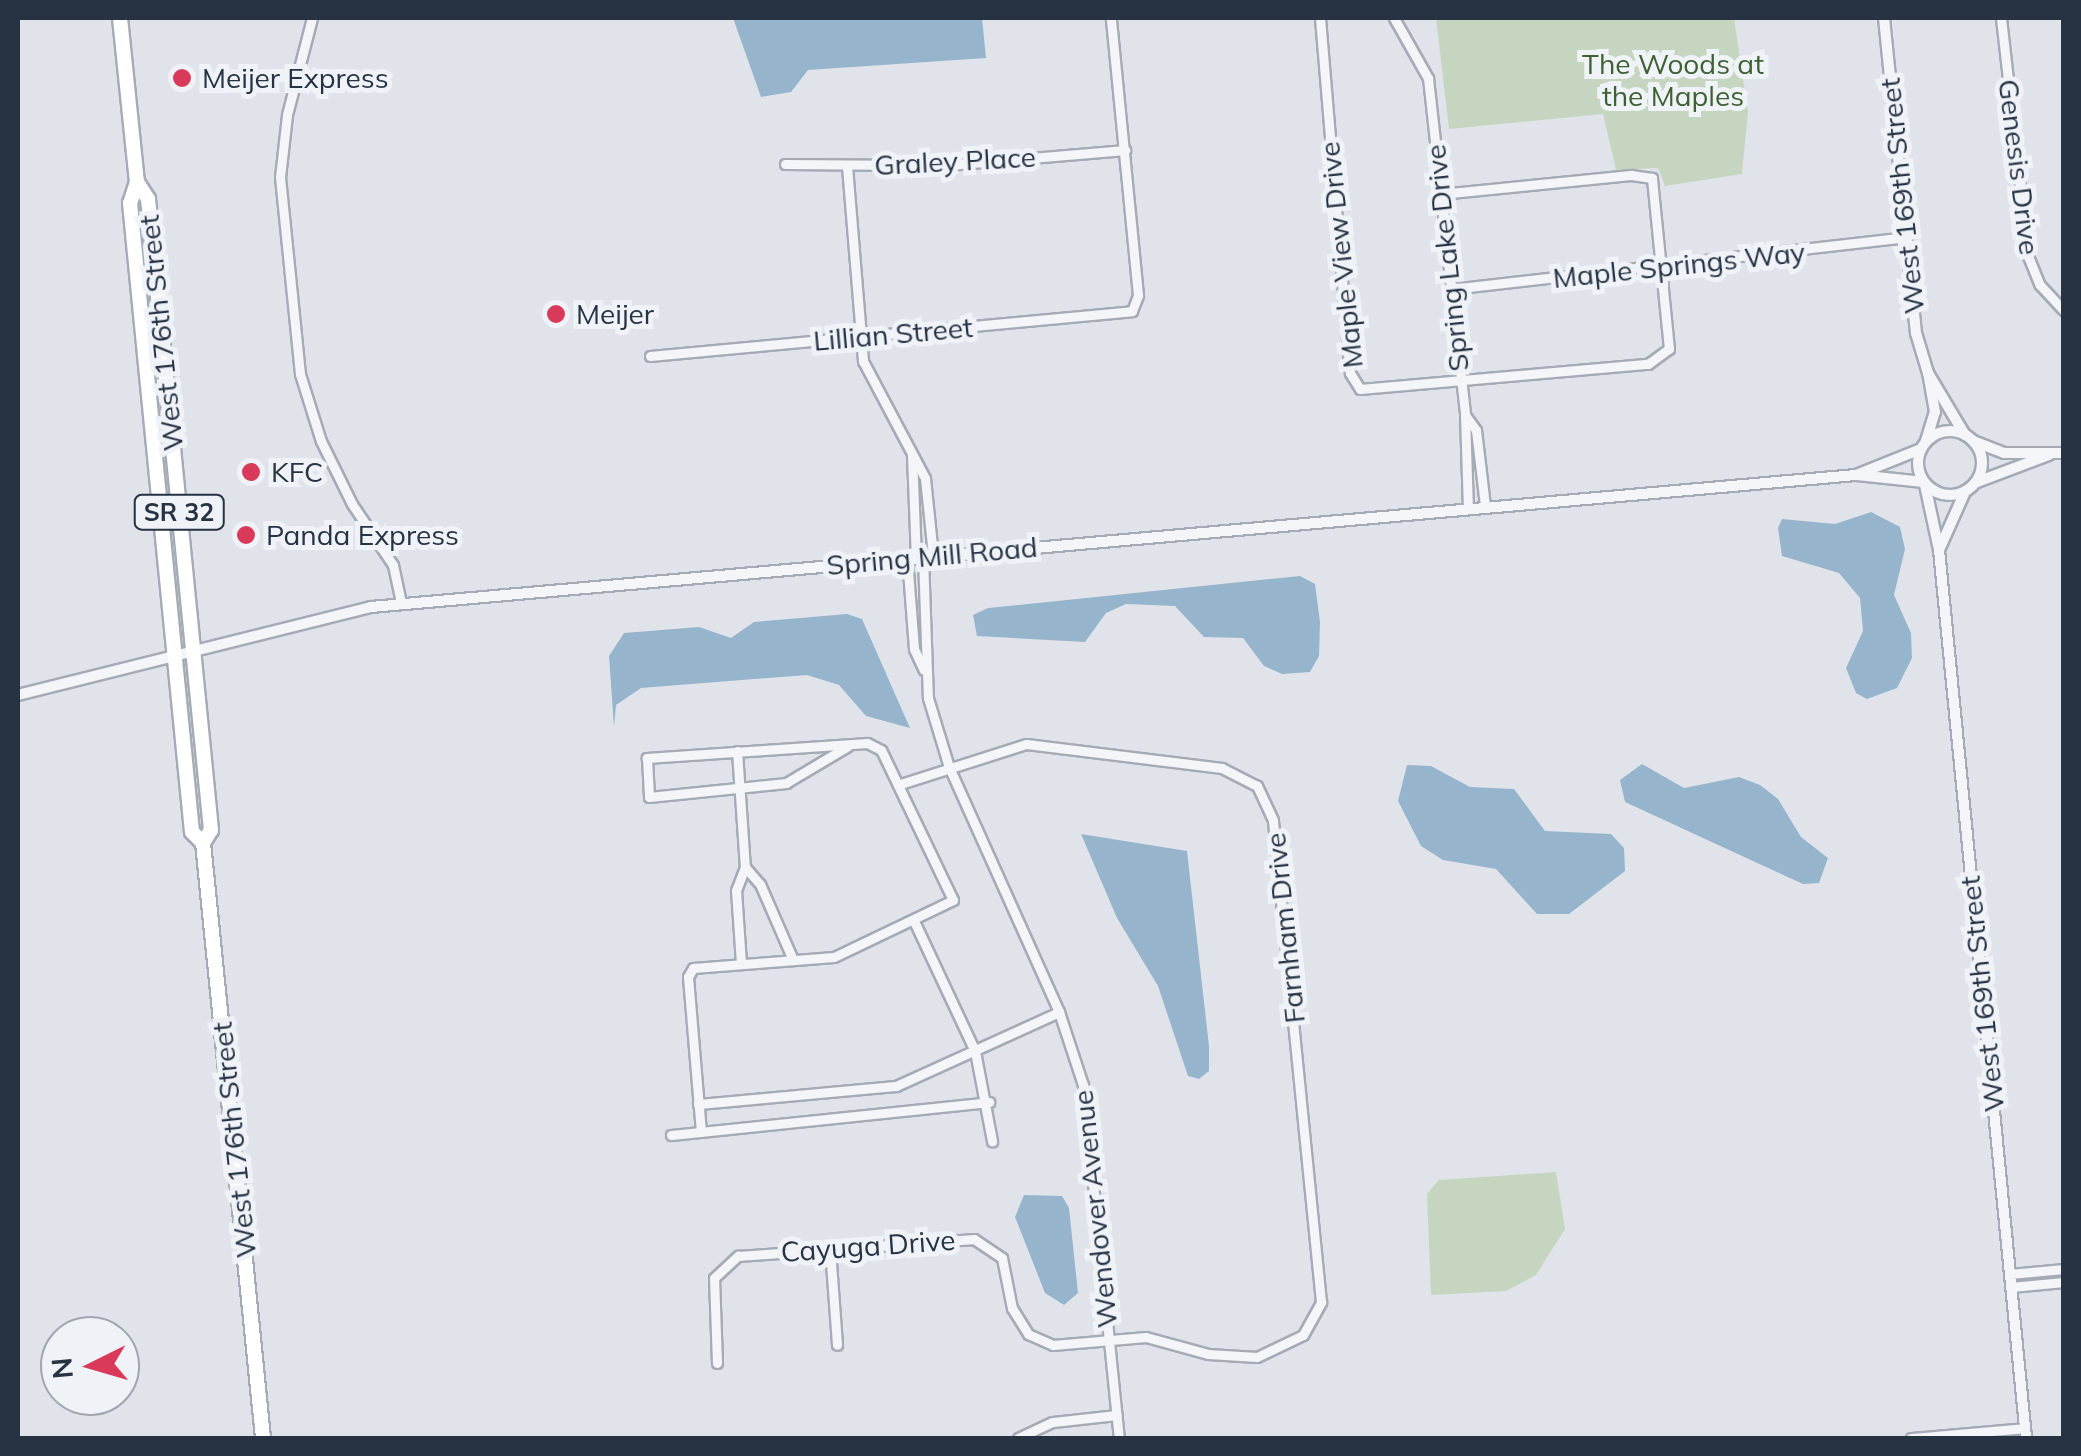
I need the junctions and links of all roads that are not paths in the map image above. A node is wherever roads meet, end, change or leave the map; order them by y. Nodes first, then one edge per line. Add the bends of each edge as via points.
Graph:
1 (120, 18) edge
2 (312, 18) edge
3 (1111, 18) edge
4 (1320, 18) edge
5 (1394, 18) edge
6 (1884, 18) edge
7 (2001, 18) edge
8 (1126, 150) junction
9 (785, 164) dead end
10 (847, 166) junction
11 (137, 182) junction
12 (1440, 194) junction
13 (1907, 237) junction
14 (1665, 267) junction
15 (1451, 289) junction
16 (2061, 309) edge
17 (859, 337) junction
18 (650, 356) dead end
19 (1928, 373) junction
20 (1461, 382) junction
21 (1464, 415) junction
22 (1969, 438) junction
23 (1924, 445) junction
24 (2064, 453) edge
25 (2049, 454) junction
26 (912, 456) junction
27 (1856, 475) junction
28 (1976, 482) junction
29 (1924, 483) junction
30 (1965, 492) junction
31 (1485, 506) junction
32 (1468, 508) junction
33 (1939, 550) junction
34 (920, 557) junction
35 (401, 604) junction
36 (193, 651) junction
37 (174, 656) junction
38 (924, 670) junction
39 (18, 695) edge
40 (848, 746) junction
41 (737, 751) junction
42 (949, 767) junction
43 (900, 784) junction
44 (740, 788) junction
45 (202, 843) junction
46 (745, 868) junction
47 (914, 921) junction
48 (792, 960) junction
49 (742, 964) junction
50 (1060, 1012) junction
51 (975, 1052) junction
52 (989, 1102) junction
53 (698, 1104) junction
54 (700, 1132) junction
55 (672, 1135) dead end
56 (992, 1141) dead end
57 (830, 1249) junction
58 (2064, 1269) edge
59 (2010, 1274) junction
60 (2064, 1282) edge
61 (2011, 1288) junction
62 (1309, 1328) joint
63 (1110, 1340) junction
64 (837, 1345) dead end
65 (717, 1363) dead end
66 (1117, 1416) junction
67 (2026, 1433) edge
68 (1948, 1437) edge
69 (264, 1438) edge
70 (1018, 1438) edge
71 (1119, 1438) edge
72 (1911, 1438) edge

1 - 11 main road, West 176th Street / SR 32
2 - 35 street via 287,115 280,177 300,374 326,453 394,566
3 - 8 street
4 - 20 street, Maple View Drive via 1350,373 1372,392
5 - 12 street, Spring Lake Drive via 1428,78
6 - 13 street, West 169th Street
7 - 16 street, Genesis Drive via 2028,256
8 - 10 street, Graley Place
8 - 17 street, Lillian Street via 1134,309
9 - 10 street, Graley Place via 822,160
10 - 17 street
11 - 36 main road, West 176th Street / SR 32 via 148,200
11 - 37 main road, West 176th Street / SR 32 via 130,204
12 - 14 street, Maple View Drive via 1645,175 1654,181
12 - 15 street, Spring Lake Drive
13 - 14 street, Maple Springs Way
13 - 19 street, West 169th Street via 1916,332
14 - 15 street, Maple Springs Way
14 - 20 street, Maple View Drive via 1672,342 1658,360
15 - 20 street, Spring Lake Drive
17 - 18 street, Lillian Street
17 - 26 street via 864,361
19 - 22 street, West 169th Street
19 - 23 street, West 169th Street via 1935,412
20 - 21 street, Spring Lake Drive
21 - 31 street via 1476,430
21 - 32 street, Spring Lake Drive
22 - 23 street via 1940,432
22 - 25 street via 2004,452
22 - 28 street via 1982,456
23 - 27 street, Spring Mill Road
23 - 29 street via 1917,465
24 - 25 street
25 - 28 street
26 - 34 street
26 - 34 street via 925,478
27 - 29 street, Spring Mill Road
27 - 31 street, Spring Mill Road
28 - 30 street
29 - 30 street via 1943,495
29 - 33 street, West 169th Street
30 - 33 street, West 169th Street via 1948,517
31 - 32 street, Spring Mill Road
32 - 34 street, Spring Mill Road
33 - 59 street, West 169th Street
34 - 35 street, Spring Mill Road
34 - 38 street, Wendover Avenue via 930,653
34 - 38 street via 914,649
35 - 36 street, Spring Mill Road
36 - 37 street, Spring Mill Road
36 - 45 main road, West 176th Street / SR 32 via 211,830
37 - 39 street, Spring Mill Road
37 - 45 main road, West 176th Street / SR 32 via 192,832
38 - 42 street, Wendover Avenue
40 - 41 street
40 - 43 street via 881,750
40 - 44 street via 786,784
41 - 44 street
41 - 44 street via 647,758 648,798
42 - 43 street
42 - 50 street, Wendover Avenue
42 - 62 street, Farnham Drive via 1026,744 1222,768 1246,776 1264,797 1278,857 1320,1269 1321,1302
43 - 47 street via 953,900
44 - 46 street
45 - 69 main road, West 176th Street / SR 32
46 - 48 street via 760,884
46 - 49 street via 736,890
47 - 48 street via 834,957
47 - 51 street
48 - 49 street
49 - 53 street via 693,968 688,977
50 - 51 street
50 - 63 street, Wendover Avenue via 1095,1154
51 - 52 street
51 - 53 street via 896,1086
52 - 54 street
52 - 56 street
53 - 54 street
54 - 55 street
57 - 63 street, Cayuga Drive via 974,1238 1002,1258 1012,1308 1028,1334 1053,1344
57 - 64 street
57 - 65 street, Cayuga Drive via 738,1256 723,1268 711,1298
58 - 59 street
59 - 61 street, West 169th Street
60 - 61 street
61 - 67 street, West 169th Street
62 - 63 street, Cayuga Drive via 1290,1345 1256,1356 1208,1354 1146,1338
63 - 66 street, Wendover Avenue
66 - 70 street via 1052,1422
66 - 71 street, Wendover Avenue
67 - 68 street
68 - 72 street

